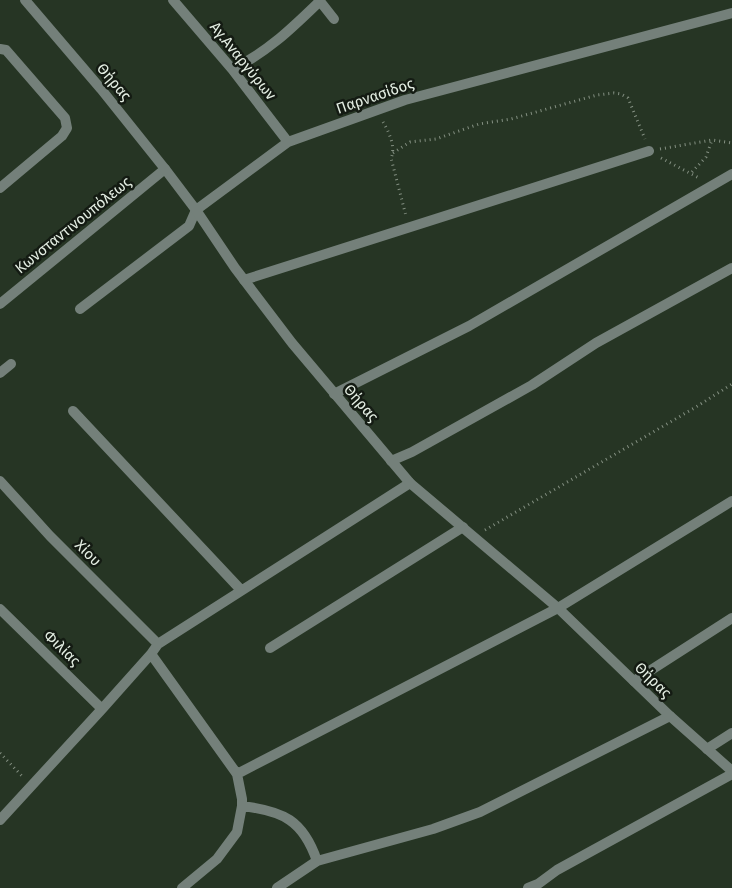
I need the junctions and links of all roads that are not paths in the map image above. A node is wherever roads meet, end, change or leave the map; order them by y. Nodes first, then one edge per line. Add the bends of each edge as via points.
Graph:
1 (25, 0) edge
2 (173, 0) edge
3 (319, 0) edge
4 (732, 13) edge
5 (334, 19) dead end
6 (0, 49) edge
7 (232, 69) junction
8 (288, 142) junction
9 (649, 151) road end
10 (165, 169) junction
11 (732, 174) edge
12 (0, 188) edge
13 (196, 210) junction
14 (732, 268) edge
15 (244, 280) junction
16 (0, 304) edge
17 (80, 309) dead end
18 (11, 364) dead end
19 (0, 373) edge
20 (334, 394) junction
21 (72, 411) dead end
22 (392, 461) junction
23 (0, 480) edge
24 (410, 483) junction
25 (732, 501) edge
26 (463, 527) junction
27 (241, 590) junction
28 (558, 608) junction
29 (0, 609) edge
30 (732, 618) edge
31 (158, 644) junction
32 (270, 648) dead end
33 (151, 654) junction
34 (634, 681) junction
35 (102, 709) junction
36 (670, 716) junction
37 (732, 733) edge
38 (707, 749) junction
39 (732, 772) edge
40 (237, 774) junction
41 (242, 806) junction
42 (2, 816) edge
43 (317, 861) junction
44 (182, 888) edge
45 (277, 888) edge
46 (528, 888) edge

1 - 10 street, Θήρας
2 - 7 street, Αγ.Αναργύρων
3 - 5 street
3 - 7 street via 287,33 252,60
4 - 8 street, Παρνασίδος via 405,100
6 - 12 street via 6,50 65,118 67,128 62,136
7 - 8 street, Αγ.Αναργύρων
8 - 13 street, Παρνασίδος
9 - 15 street
10 - 13 street, Θήρας
10 - 16 street, Κωνσταντινουπόλεως
11 - 20 street via 469,326
13 - 15 street, Θήρας
13 - 17 street, Παρνασίδος via 189,226
14 - 22 street via 596,343 501,403
15 - 20 street, Θήρας
18 - 19 street
20 - 22 street, Θήρας
21 - 27 street
22 - 24 street, Θήρας
23 - 31 street, Χίου via 50,536
24 - 26 street, Θήρας
24 - 27 street
25 - 28 street
26 - 28 street, Θήρας
26 - 32 street
27 - 31 street
28 - 34 street, Θήρας
28 - 40 street
29 - 35 street, Φιλίας
30 - 34 street
31 - 33 street
33 - 35 street
33 - 40 street
34 - 36 street, Θήρας
35 - 42 street
36 - 38 street, Θήρας
36 - 43 street via 480,812 433,829
37 - 38 street
38 - 39 street, Θήρας
39 - 46 street
40 - 41 street
41 - 43 street via 261,808 287,818 303,830
41 - 44 street via 237,832 217,859
43 - 45 street

